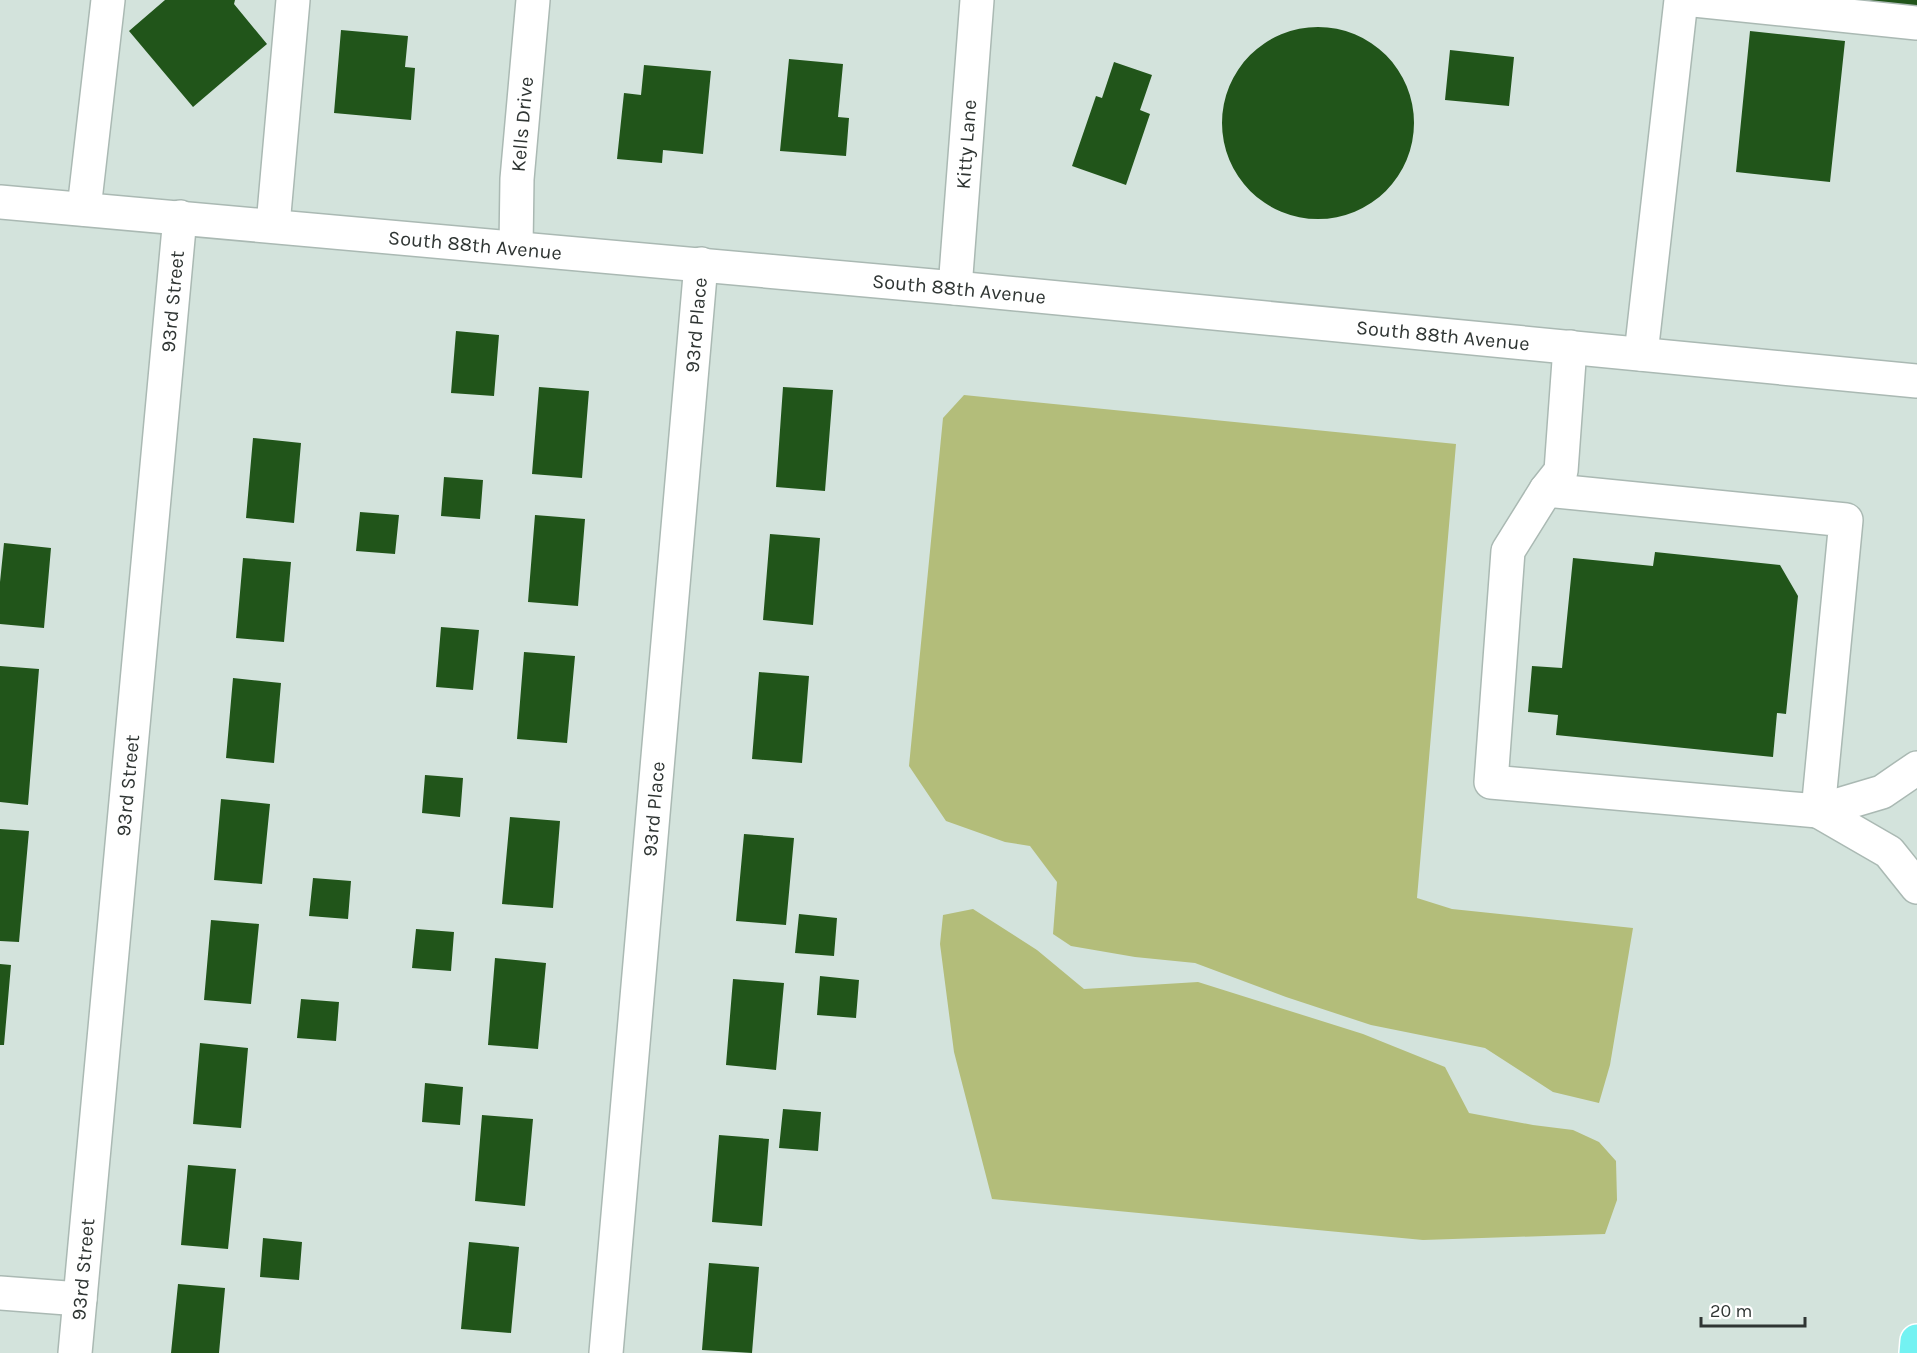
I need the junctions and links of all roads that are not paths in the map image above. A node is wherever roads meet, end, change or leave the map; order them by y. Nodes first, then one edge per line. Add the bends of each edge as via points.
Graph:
1 (108, 0) edge
2 (293, 0) edge
3 (533, 0) edge
4 (976, 0) edge
5 (1681, 0) edge
6 (1694, 0) edge
7 (1917, 23) edge
8 (0, 202) edge
9 (84, 209) junction
10 (180, 217) junction
11 (273, 225) junction
12 (516, 247) junction
13 (701, 264) junction
14 (955, 288) junction
15 (1570, 347) junction
16 (1641, 354) junction
17 (1917, 381) edge
18 (1546, 490) junction
19 (1917, 768) edge
20 (1818, 811) junction
21 (1917, 886) edge
22 (0, 1293) edge
23 (80, 1299) junction
24 (1917, 1341) edge
25 (75, 1353) edge
26 (606, 1353) edge
27 (1916, 1353) edge

1 - 9 street
2 - 11 street
3 - 12 street, Kells Drive via 517,179
4 - 14 street, Kitty Lane
5 - 16 street
6 - 7 street
8 - 9 street, South 88th Avenue
9 - 10 street, South 88th Avenue
10 - 11 street, South 88th Avenue
10 - 23 street, 93rd Street
11 - 12 street, South 88th Avenue
12 - 13 street, South 88th Avenue
13 - 14 street, South 88th Avenue
13 - 26 street, 93rd Place
14 - 15 street, South 88th Avenue
15 - 16 street, South 88th Avenue
15 - 18 street via 1561,471
16 - 17 street, South 88th Avenue
18 - 20 street via 1846,520
18 - 20 street via 1508,551 1491,782
19 - 20 street via 1882,792
20 - 21 street via 1889,852
22 - 23 street
23 - 25 street, 93rd Street
24 - 27 main road

